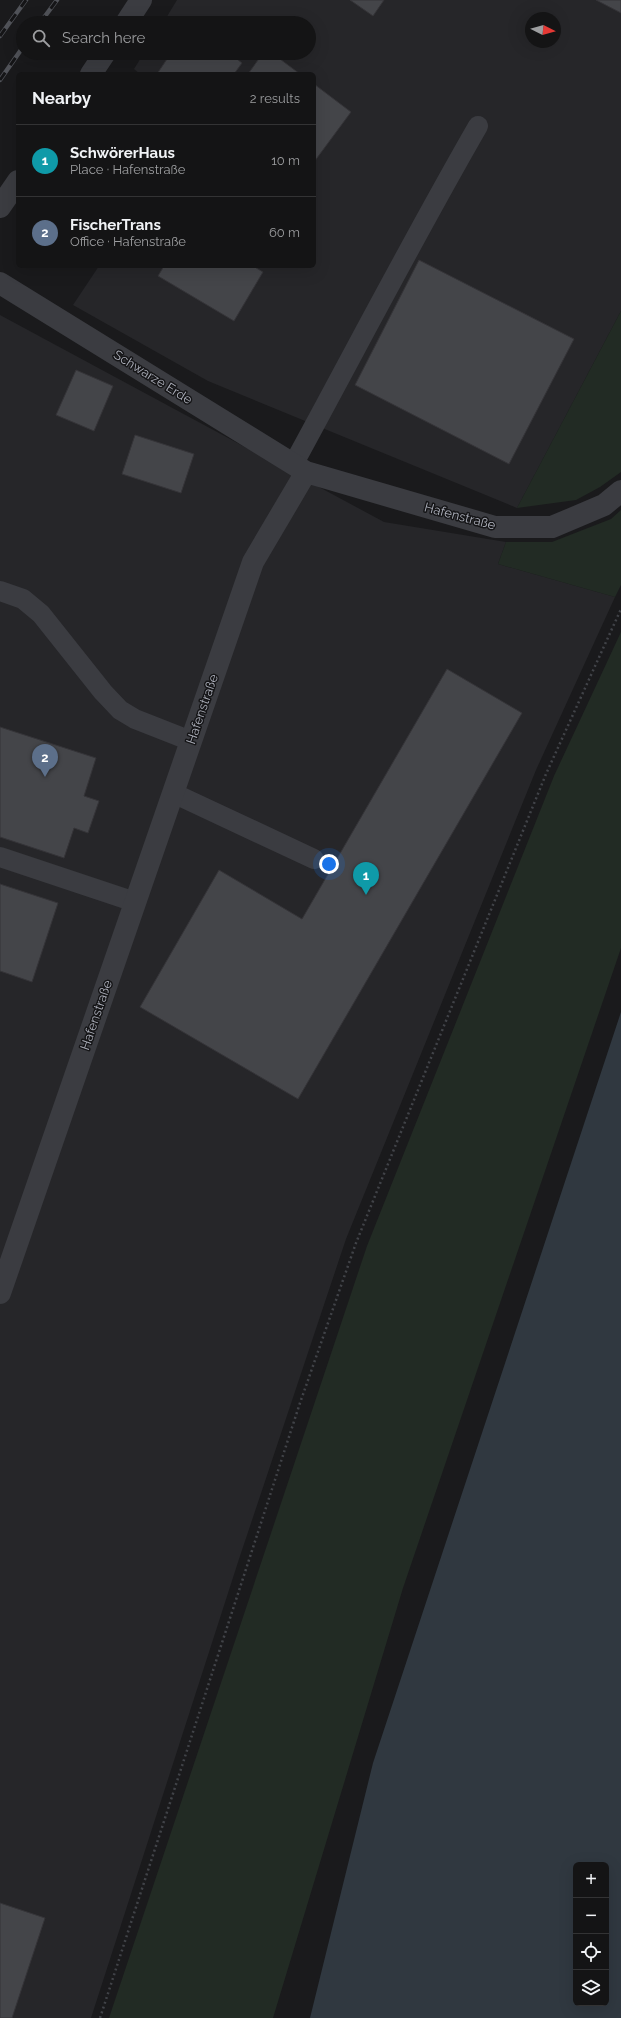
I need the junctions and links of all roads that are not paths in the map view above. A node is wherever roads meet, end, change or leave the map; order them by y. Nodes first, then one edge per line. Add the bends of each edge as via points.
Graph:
1 (141, 0) edge
2 (131, 16) edge
3 (100, 60) edge
4 (92, 72) edge
5 (478, 126) dead end
6 (16, 184) edge
7 (0, 207) edge
8 (0, 282) edge
9 (300, 467) junction
10 (621, 491) edge
11 (0, 591) edge
12 (191, 741) junction
13 (173, 793) junction
14 (0, 857) edge
15 (314, 859) dead end
16 (135, 902) junction
17 (4, 1268) edge
18 (0, 1293) edge

1 - 2 street
3 - 4 street
5 - 9 lane via 423,222
6 - 7 street
8 - 9 street, Schwarze Erde
9 - 10 street, Hafenstraße via 495,527 552,527 604,505
9 - 12 street, Hafenstraße via 253,562
11 - 12 lane via 23,599 41,614 120,710 135,720
12 - 13 street, Hafenstraße
13 - 15 lane
13 - 16 street, Hafenstraße
14 - 16 lane
16 - 17 street, Hafenstraße
17 - 18 street, Hafenstraße

